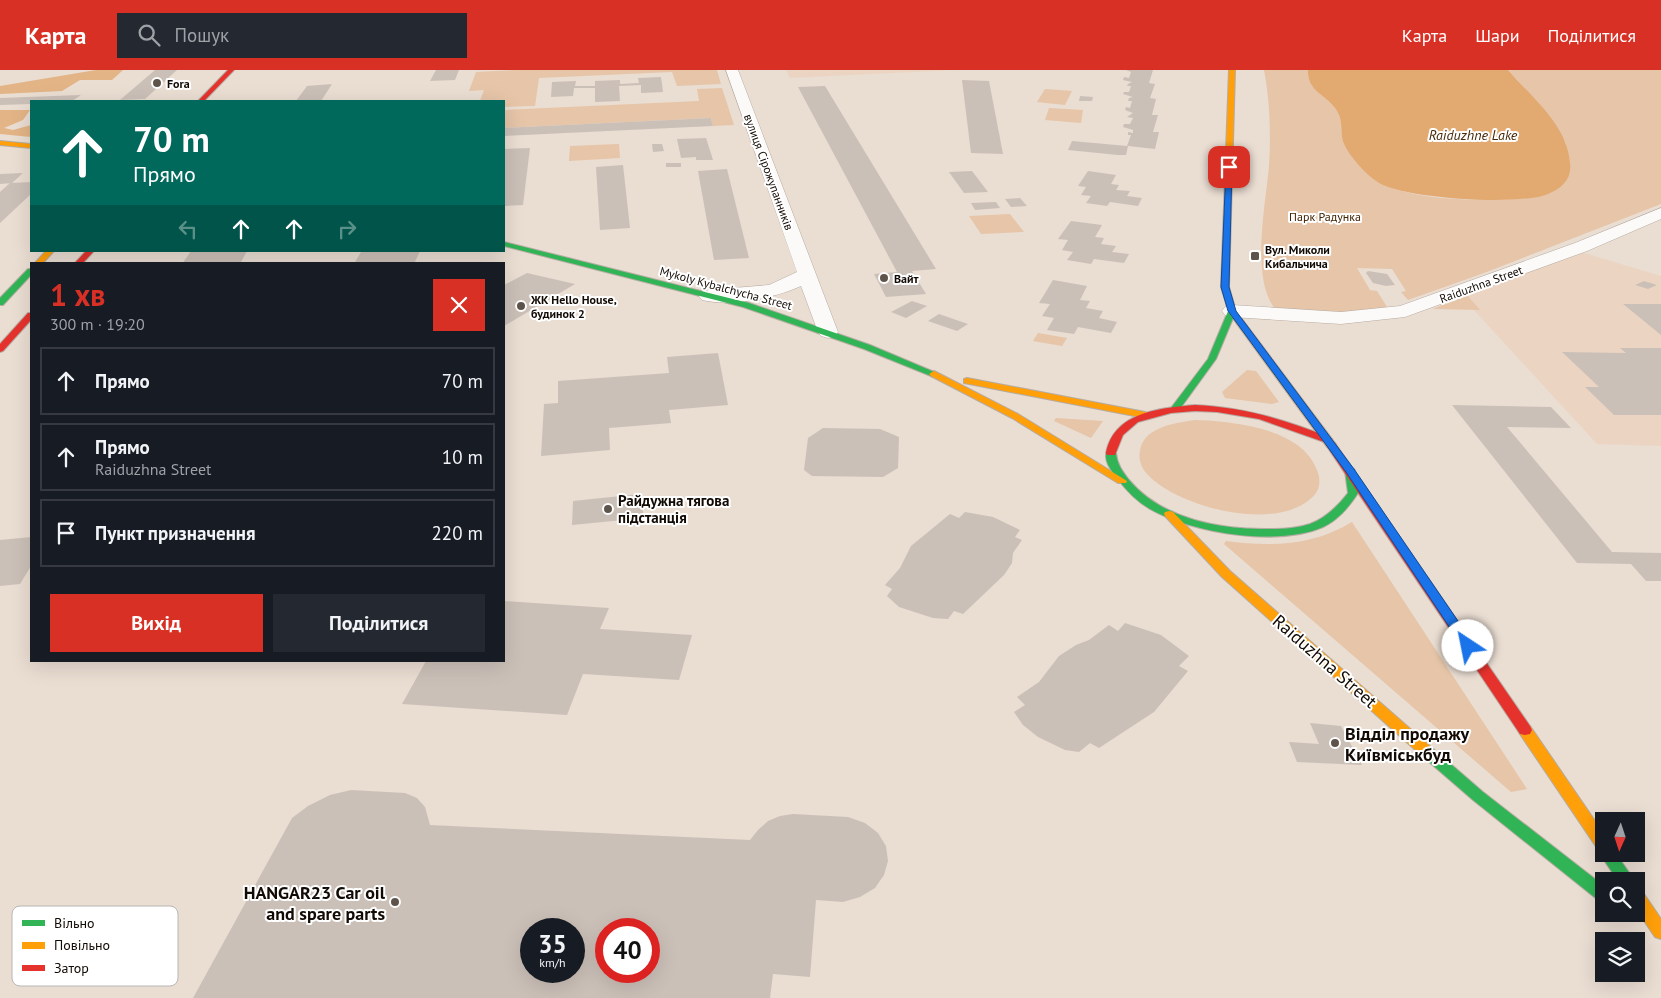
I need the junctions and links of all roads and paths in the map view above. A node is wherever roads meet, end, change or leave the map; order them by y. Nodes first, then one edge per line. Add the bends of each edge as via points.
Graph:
1 (230, 70) edge
2 (732, 70) edge
3 (1232, 70) edge
4 (202, 100) edge
5 (0, 143) edge
6 (30, 146) edge
7 (1661, 213) edge
8 (505, 244) edge
9 (49, 252) edge
10 (89, 252) edge
11 (40, 262) edge
12 (80, 262) edge
13 (30, 272) edge
14 (807, 274) junction
15 (709, 296) junction
16 (0, 303) edge
17 (1232, 311) junction
18 (30, 316) edge
19 (828, 332) junction
20 (0, 349) edge
21 (937, 374) junction
22 (1176, 408) junction
23 (1145, 415) junction
24 (1329, 441) junction
25 (1350, 471) junction
26 (1122, 481) junction
27 (1169, 514) junction
28 (1595, 834) edge
29 (1595, 888) edge
30 (1645, 909) edge
31 (1641, 924) dead end
32 (1661, 932) edge
33 (1661, 940) edge

1 - 4 street
2 - 14 street, вулиця Сірожупанників
3 - 17 street via 1225,287
5 - 6 street
7 - 17 street, Raiduzhna Street via 1581,247 1395,314 1354,318
8 - 15 street, Mykoly Kybalchycha Street
9 - 11 street
10 - 12 street
13 - 16 street
14 - 15 street via 787,285 762,292
14 - 19 street, вулиця Сірожупанників
15 - 19 street, Mykoly Kybalchycha Street
17 - 22 street via 1212,359
17 - 24 street
18 - 20 street
19 - 21 street, Mykoly Kybalchycha Street
21 - 23 street, Mykoly Kybalchycha Street
21 - 26 street, Mykoly Kybalchycha Street via 1015,416
22 - 23 street
22 - 24 street via 1212,407 1252,412
23 - 26 street via 1127,424 1115,436 1110,449 1112,465
24 - 25 street
25 - 27 street via 1354,491 1345,510 1323,524 1290,532 1250,533 1208,527
25 - 28 street
26 - 27 street via 1141,498
27 - 29 street, Raiduzhna Street via 1226,574 1478,796
30 - 32 street
31 - 33 street

